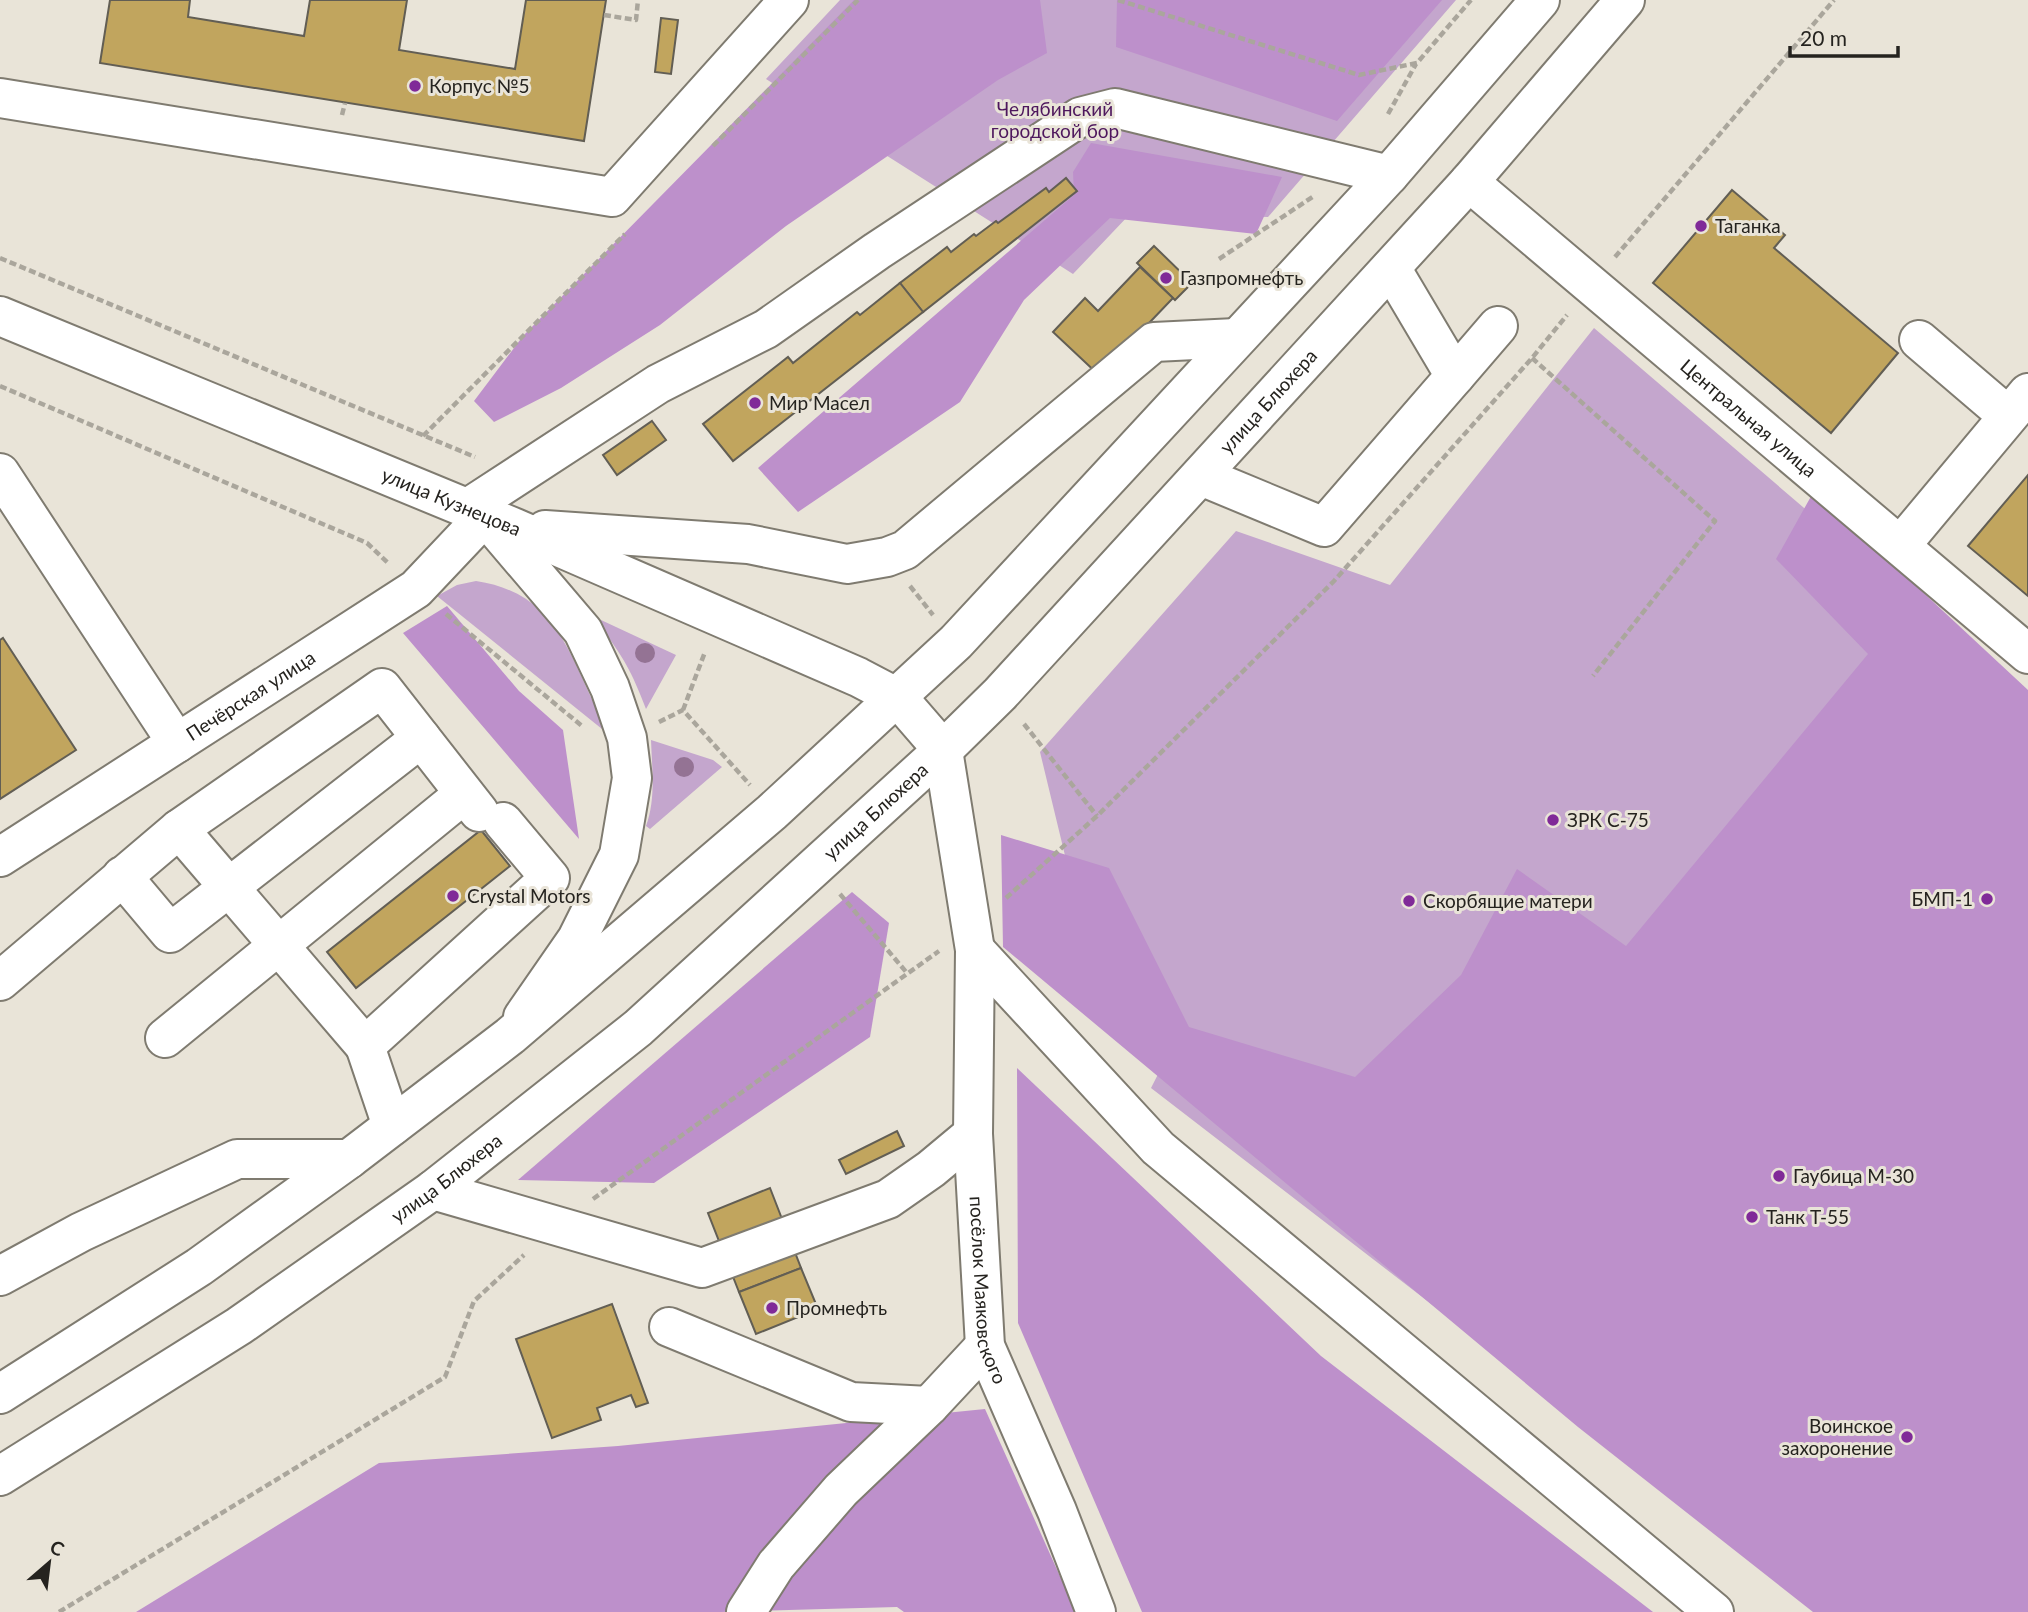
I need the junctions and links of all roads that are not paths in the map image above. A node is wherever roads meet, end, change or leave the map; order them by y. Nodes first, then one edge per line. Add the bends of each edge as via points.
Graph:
1 (789, 0) edge
2 (1540, 0) edge
3 (1625, 0) edge
4 (0, 98) edge
5 (1389, 175) junction
6 (1469, 182) junction
7 (1391, 268) junction
8 (0, 316) edge
9 (1498, 326) dead end
10 (1236, 338) junction
11 (1919, 340) dead end
12 (1455, 376) junction
13 (2018, 405) edge
14 (0, 473) edge
15 (1201, 477) junction
16 (489, 517) junction
17 (1901, 545) junction
18 (2028, 654) edge
19 (898, 698) junction
20 (421, 738) junction
21 (177, 743) junction
22 (943, 750) junction
23 (482, 809) junction
24 (179, 829) junction
25 (0, 857) edge
26 (122, 876) junction
27 (229, 887) junction
28 (279, 945) junction
29 (975, 950) junction
30 (0, 981) edge
31 (510, 1036) junction
32 (165, 1038) dead end
33 (365, 1046) junction
34 (392, 1126) junction
35 (973, 1134) junction
36 (349, 1159) junction
37 (433, 1190) junction
38 (0, 1276) edge
39 (669, 1327) dead end
40 (985, 1346) junction
41 (0, 1394) edge
42 (929, 1406) junction
43 (0, 1476) edge
44 (746, 1612) edge
45 (1096, 1612) edge
46 (1714, 1612) edge

1 - 4 street via 612,197
2 - 5 street
3 - 6 street, улица Блюхера
5 - 10 street
5 - 16 street, Печёрская улица via 1115,108 1080,117 766,329 658,384 520,475
6 - 7 street, улица Блюхера
6 - 17 street, Центральная улица
7 - 12 street
7 - 15 street, улица Блюхера
8 - 16 street, улица Кузнецова
9 - 12 street
10 - 16 street via 1154,342 905,550 887,558 847,564 748,544
10 - 19 street via 956,642
11 - 13 street
12 - 15 street via 1324,527
13 - 17 street
14 - 21 street
15 - 22 street, улица Блюхера
16 - 19 street, улица Кузнецова
16 - 21 street, Печёрская улица via 416,589
16 - 31 street via 583,631 627,738 632,778 619,855 577,939
17 - 18 street, Центральная улица
19 - 22 street
19 - 31 street
20 - 23 street
20 - 24 street via 382,688
20 - 27 street
21 - 25 street, Печёрская улица
22 - 29 street, посёлок Маяковского
22 - 37 street, улица Блюхера via 638,1028
23 - 28 street
23 - 33 street via 550,878
24 - 26 street
24 - 27 street
26 - 27 street via 170,933
26 - 30 street
27 - 28 street
28 - 32 street
28 - 33 street
29 - 35 street, посёлок Маяковского
29 - 46 street via 1158,1148
31 - 34 street
33 - 34 street
34 - 36 street
35 - 37 street via 888,1199 702,1268
35 - 40 street, посёлок Маяковского
36 - 38 street via 237,1159 80,1232
36 - 41 street via 199,1267
37 - 43 street, улица Блюхера via 239,1326
39 - 42 street via 851,1402
40 - 42 street
40 - 45 street, посёлок Маяковского
42 - 44 street via 841,1490 776,1565

